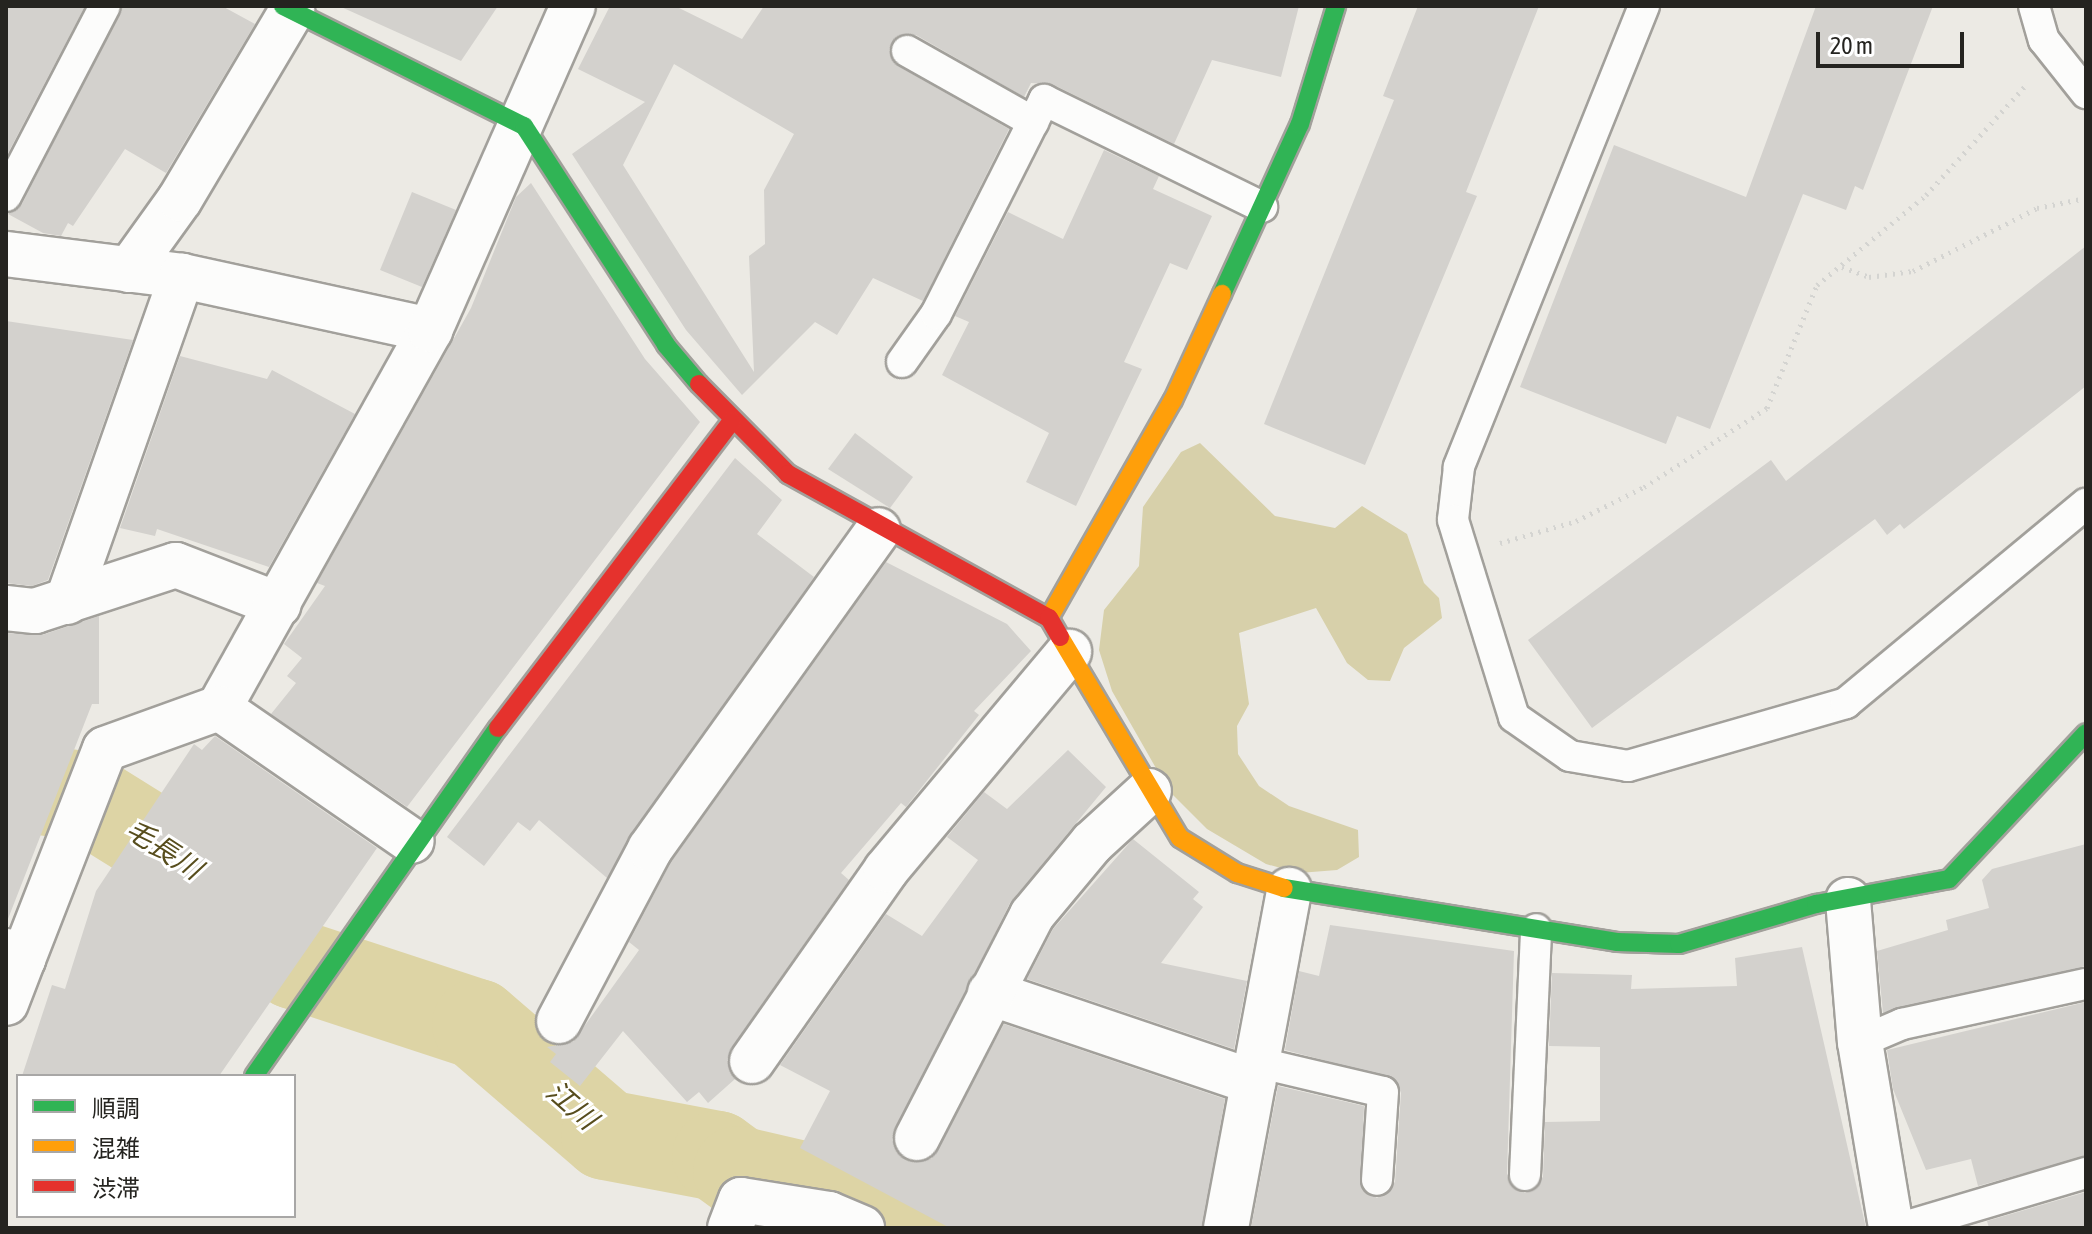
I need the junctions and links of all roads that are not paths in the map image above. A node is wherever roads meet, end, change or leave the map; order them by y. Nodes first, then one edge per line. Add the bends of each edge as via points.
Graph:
1 (105, 6) edge
2 (573, 6) edge
3 (1336, 6) edge
4 (1644, 6) edge
5 (2034, 6) edge
6 (288, 8) edge
7 (907, 51) dead end
8 (2086, 93) edge
9 (1033, 122) junction
10 (524, 126) junction
11 (6, 196) edge
12 (1262, 207) junction
13 (6, 254) edge
14 (129, 270) junction
15 (182, 276) junction
16 (430, 330) junction
17 (902, 362) dead end
18 (732, 421) junction
19 (2086, 504) edge
20 (878, 530) junction
21 (67, 602) junction
22 (279, 605) junction
23 (6, 608) edge
24 (1059, 635) junction
25 (219, 708) junction
26 (2086, 733) edge
27 (1149, 791) junction
28 (412, 841) junction
29 (1289, 890) junction
30 (1848, 900) junction
31 (1536, 929) junction
32 (15, 955) edge
33 (2086, 984) edge
34 (990, 993) junction
35 (6, 1003) edge
36 (559, 1021) dead end
37 (1860, 1042) junction
38 (752, 1061) dead end
39 (1254, 1072) junction
40 (255, 1074) edge
41 (917, 1138) dead end
42 (2086, 1173) edge
43 (1525, 1175) dead end
44 (1377, 1180) dead end
45 (730, 1228) edge
46 (862, 1228) edge
47 (1226, 1228) edge
48 (1891, 1228) edge
49 (1900, 1228) edge

1 - 11 lane
2 - 10 street
3 - 12 street via 1329,44
4 - 19 lane via 1459,467 1453,520 1514,717 1570,756 1628,766 1846,703
5 - 8 lane via 2058,57
6 - 10 street
6 - 14 street via 180,199
7 - 9 lane
9 - 12 lane via 1044,100
9 - 17 lane via 936,314
10 - 16 street
10 - 18 street via 666,345
12 - 24 street
13 - 14 street
14 - 15 street
15 - 16 street
15 - 21 street
16 - 22 street
18 - 20 street via 788,474
18 - 28 street
20 - 24 street
20 - 36 street via 650,849
21 - 22 street via 176,565
21 - 23 street via 35,611
22 - 25 street
24 - 27 street
24 - 38 street
25 - 28 street
25 - 32 street via 105,749
26 - 30 street via 1949,879
27 - 29 street via 1180,838 1237,873
27 - 34 street via 1092,843 1032,915
28 - 40 street
29 - 31 street
29 - 39 street
30 - 31 street via 1679,944
30 - 37 street
31 - 43 lane
32 - 35 street
33 - 37 lane via 1902,1024
34 - 39 street
34 - 41 street
37 - 48 street
39 - 44 lane via 1383,1092
39 - 47 street
42 - 49 lane
45 - 46 street via 741,1200 829,1214

